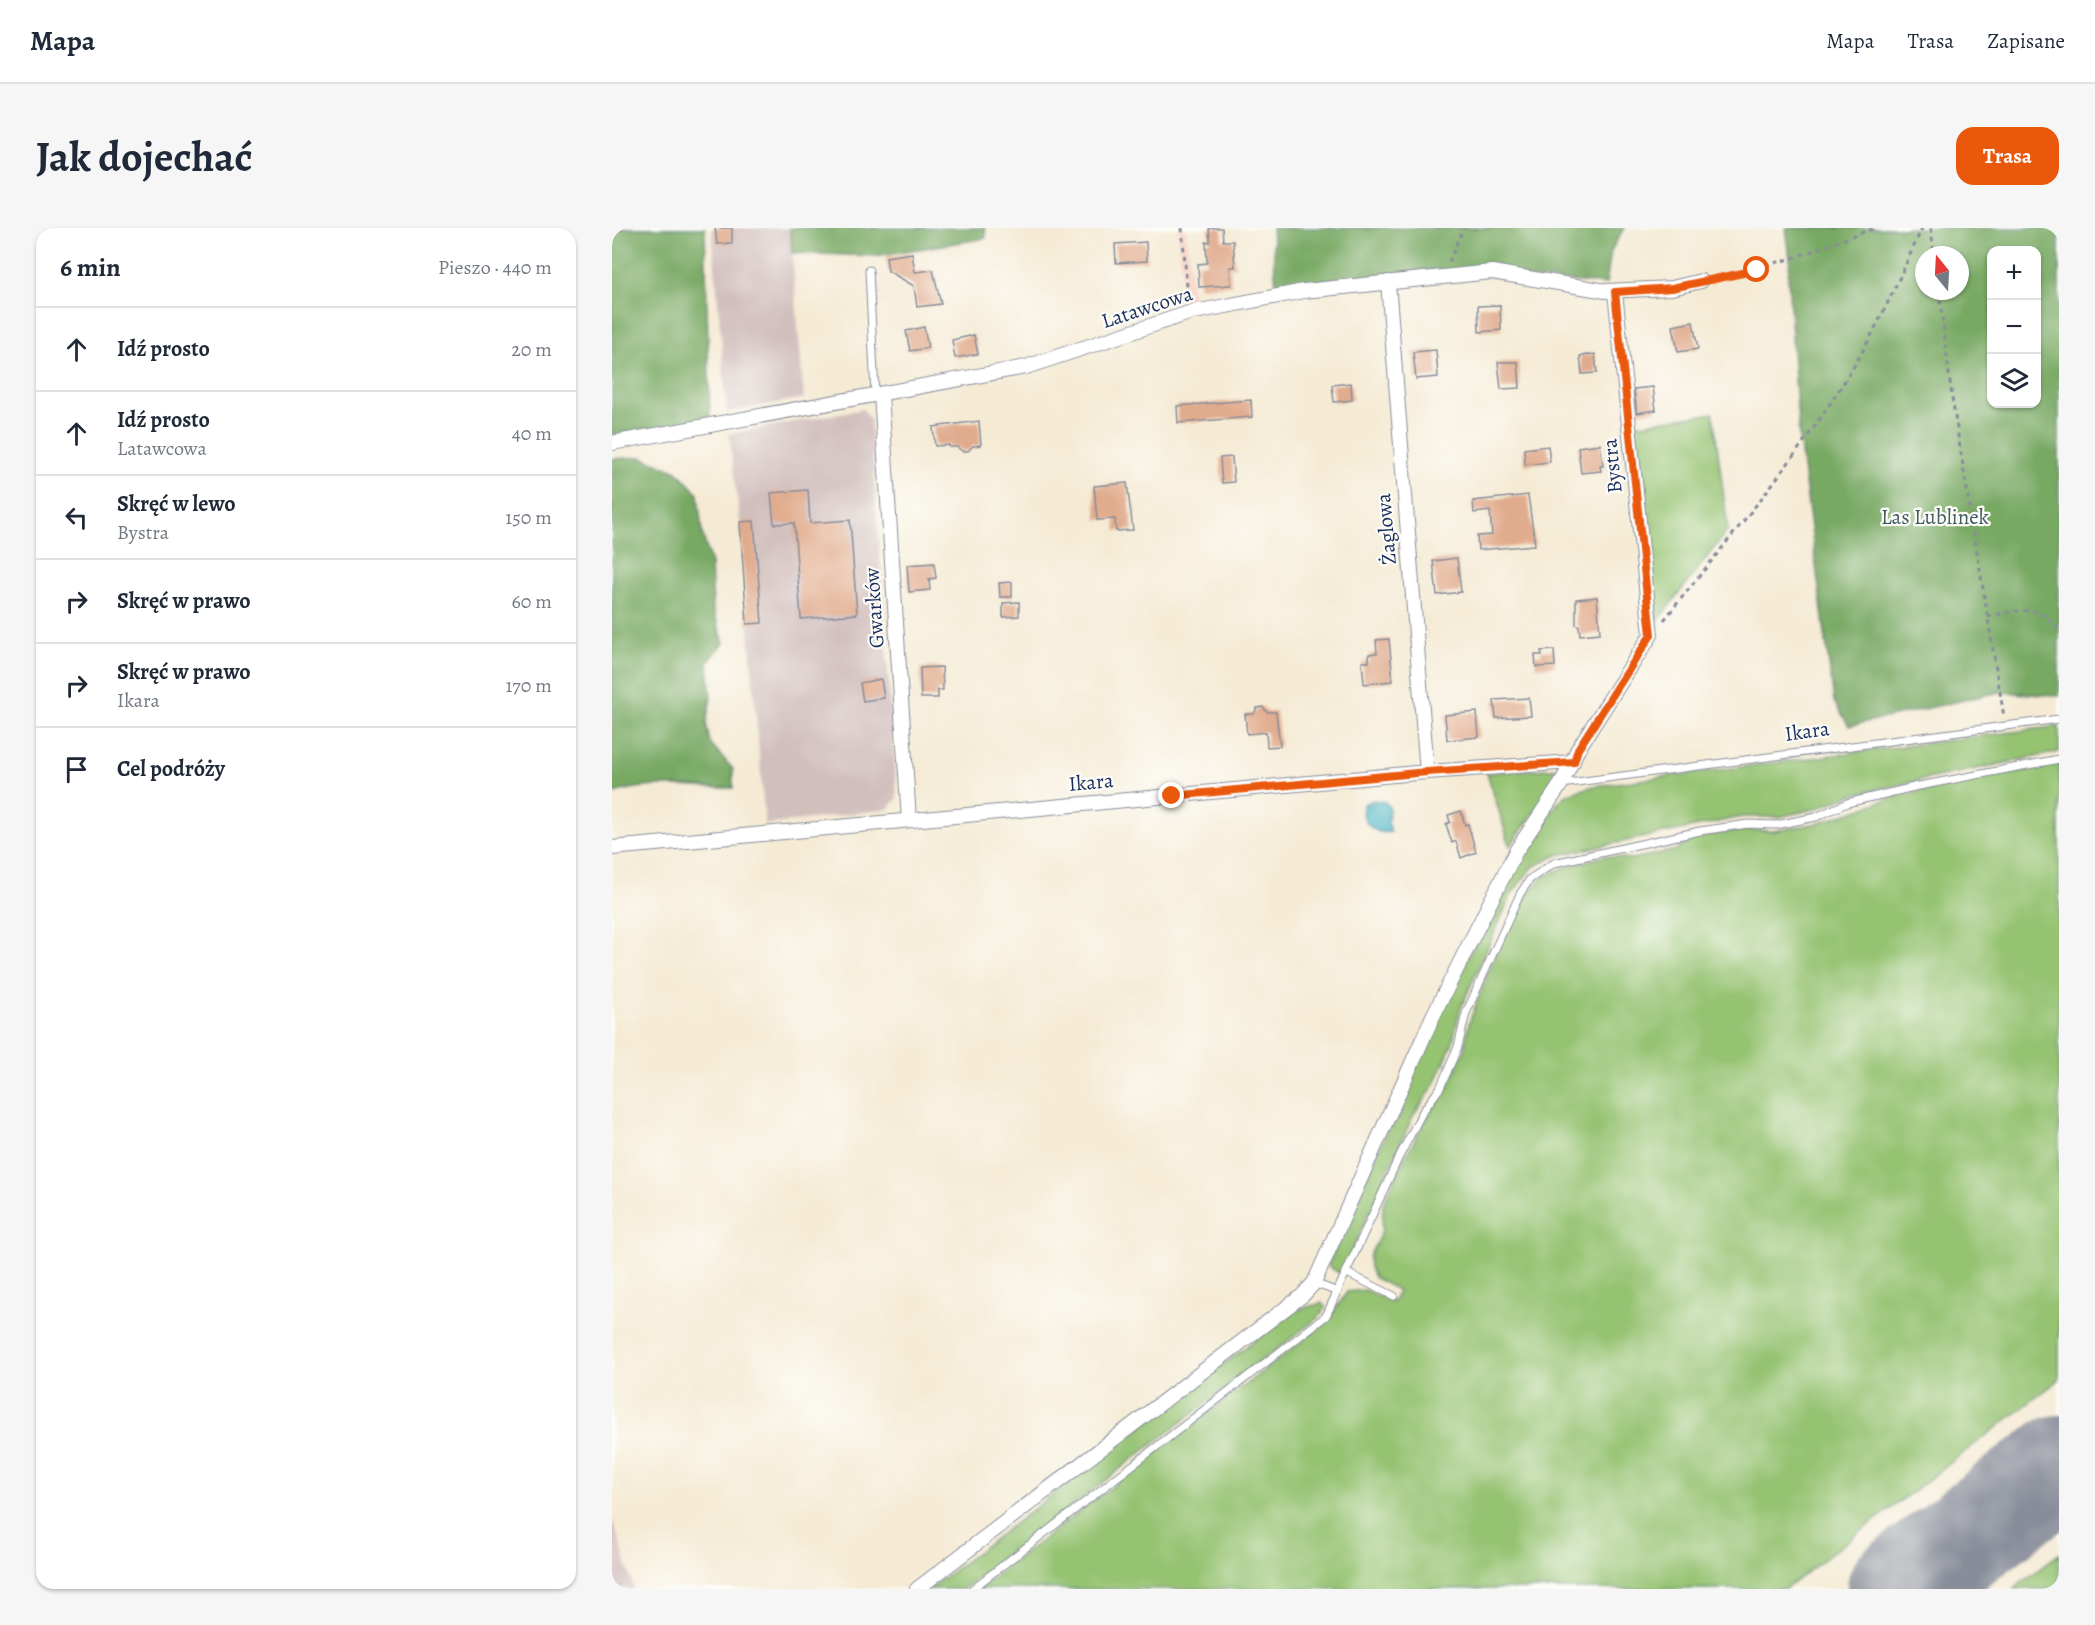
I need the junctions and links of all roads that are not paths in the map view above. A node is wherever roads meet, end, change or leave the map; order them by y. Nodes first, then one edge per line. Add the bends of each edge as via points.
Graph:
1 (869, 270) dead end
2 (1701, 281) road end
3 (1388, 282) junction
4 (1615, 292) junction
5 (878, 395) junction
6 (612, 443) edge
7 (2059, 719) edge
8 (2059, 759) edge
9 (1574, 762) junction
10 (1427, 772) junction
11 (1562, 784) junction
12 (909, 820) junction
13 (612, 848) edge
14 (1347, 1273) junction
15 (1314, 1282) junction
16 (1338, 1292) junction
17 (1394, 1296) dead end
18 (917, 1589) edge
19 (972, 1589) edge

1 - 5 lane
2 - 4 street, Latawcowa via 1672,288
3 - 4 street, Latawcowa via 1508,273
3 - 5 street, Latawcowa via 1304,291 1189,313 1026,367
3 - 10 street, Żaglowa
4 - 9 street, Bystra via 1651,635 1578,749
5 - 6 street, Latawcowa
5 - 12 street, Gwarków
7 - 11 lane, Ikara
8 - 14 lane via 1914,787 1847,803 1816,817 1776,825 1748,824 1700,831 1603,851 1540,870 1520,894 1466,1013 1458,1047 1440,1088 1414,1128
9 - 10 street, Ikara
9 - 11 street
10 - 12 street, Ikara
11 - 15 street via 1516,851 1433,1016
12 - 13 street, Ikara
14 - 16 lane
14 - 17 lane
15 - 16 lane
15 - 18 street
16 - 19 lane via 1318,1324

